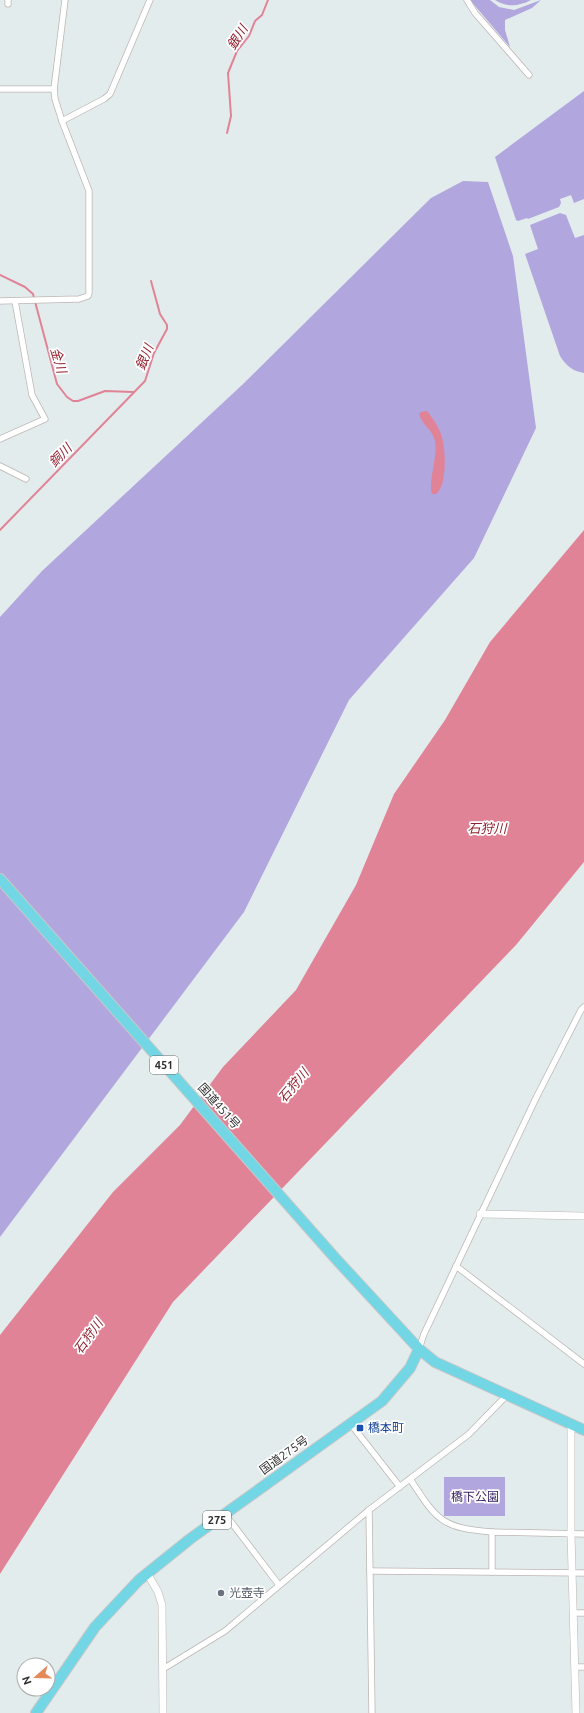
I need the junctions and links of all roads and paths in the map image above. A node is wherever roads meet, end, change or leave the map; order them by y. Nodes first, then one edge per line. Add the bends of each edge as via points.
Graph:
1 (64, 0) edge
2 (150, 0) edge
3 (467, 0) edge
4 (529, 75) dead end
5 (0, 89) edge
6 (54, 89) junction
7 (62, 121) junction
8 (0, 301) edge
9 (16, 301) junction
10 (0, 439) edge
11 (0, 466) edge
12 (26, 479) dead end
13 (0, 879) edge
14 (584, 1007) edge
15 (480, 1214) junction
16 (584, 1216) edge
17 (456, 1266) junction
18 (419, 1350) junction
19 (584, 1364) edge
20 (508, 1394) junction
21 (350, 1423) junction
22 (571, 1424) junction
23 (584, 1430) edge
24 (410, 1479) junction
25 (400, 1487) junction
26 (369, 1510) junction
27 (225, 1514) junction
28 (492, 1532) junction
29 (571, 1534) junction
30 (584, 1534) edge
31 (370, 1571) junction
32 (492, 1572) junction
33 (147, 1573) junction
34 (572, 1573) junction
35 (584, 1573) edge
36 (280, 1585) junction
37 (573, 1613) junction
38 (584, 1613) edge
39 (575, 1667) junction
40 (584, 1667) edge
41 (163, 1669) junction
42 (36, 1713) edge
43 (163, 1713) edge
44 (372, 1713) edge
45 (576, 1713) edge

1 - 6 street
2 - 7 street via 110,94
3 - 4 street via 475,13
5 - 6 street
6 - 7 street
7 - 9 street via 89,190 89,293 88,296 79,299
8 - 9 street
9 - 10 street via 32,394 45,419
11 - 12 street
13 - 18 highway, 国道451号 / 451
14 - 15 street via 536,1098
15 - 16 street
15 - 17 street
17 - 18 street
17 - 19 street
18 - 20 highway via 435,1362
18 - 21 highway, 国道275号 / 275 via 410,1368 382,1401
20 - 22 highway
20 - 24 street via 469,1434
21 - 25 street
21 - 27 highway, 国道275号 / 275
22 - 23 highway
22 - 29 street
24 - 25 street
24 - 28 street via 427,1504 444,1522
25 - 26 street
26 - 31 street
26 - 36 street
27 - 33 highway, 国道275号 / 275
27 - 36 street
28 - 29 street
28 - 32 street
29 - 30 street
29 - 34 street
31 - 32 street
31 - 44 street
32 - 34 street
33 - 41 street via 158,1592 162,1606
33 - 42 highway, 国道275号 / 275 via 124,1594 95,1627
34 - 35 street
34 - 37 street
36 - 41 street via 225,1631
37 - 38 street
37 - 39 street
39 - 40 street
39 - 45 street
41 - 43 street

